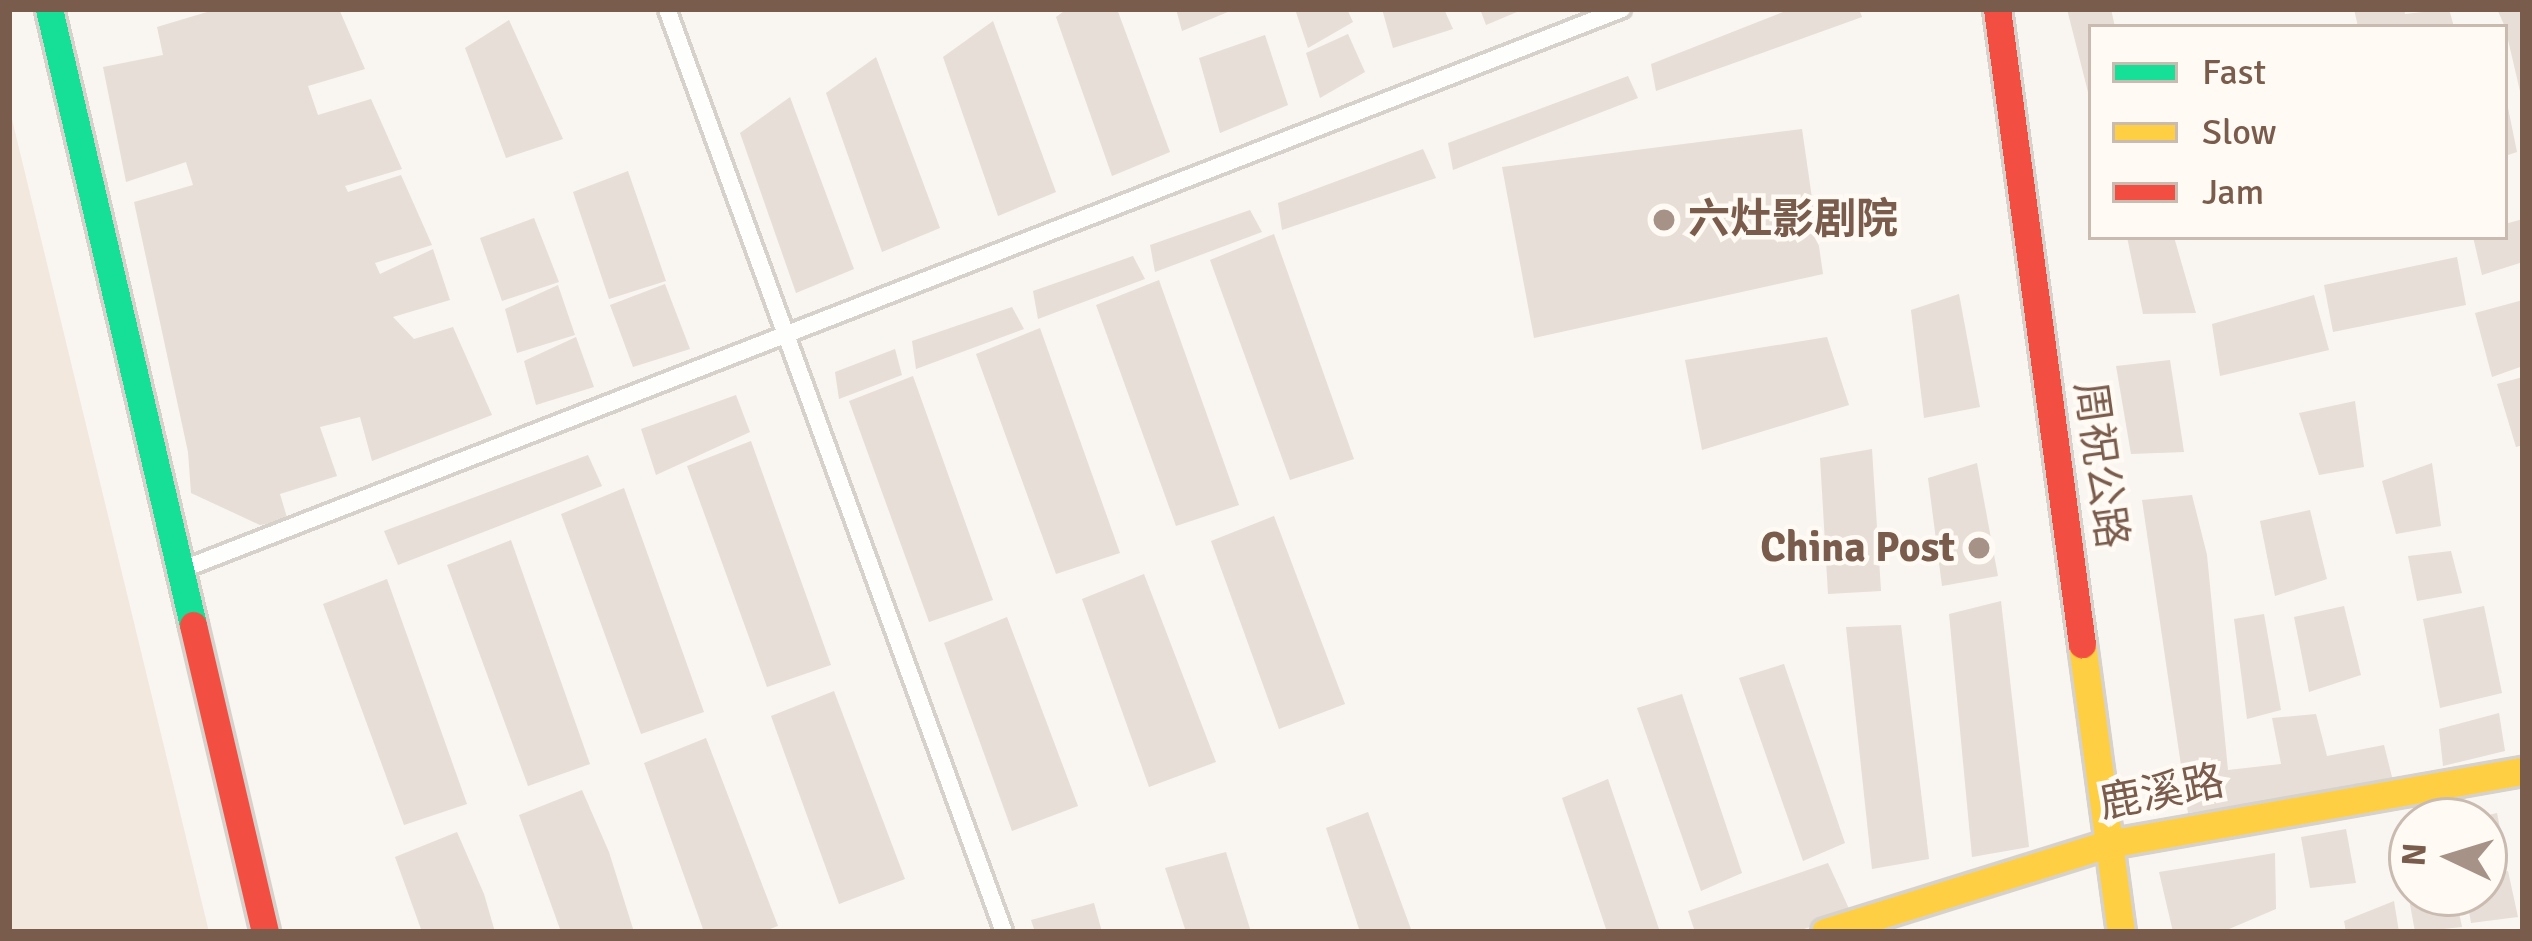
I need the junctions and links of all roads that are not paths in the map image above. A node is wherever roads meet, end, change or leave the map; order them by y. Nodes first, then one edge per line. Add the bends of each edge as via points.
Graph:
1 (49, 9) edge
2 (667, 9) edge
3 (1622, 9) edge
4 (1997, 9) edge
5 (790, 333) junction
6 (180, 571) junction
7 (2523, 771) edge
8 (2108, 844) junction
9 (265, 932) edge
10 (1004, 932) edge
11 (1825, 932) edge
12 (2121, 932) edge

1 - 6 street
2 - 5 lane
3 - 5 lane
4 - 8 street, 周祝公路
5 - 6 lane
5 - 10 lane
6 - 9 street
7 - 8 street, 鹿溪路
8 - 11 street, 鹿溪路
8 - 12 street, 周祝公路

